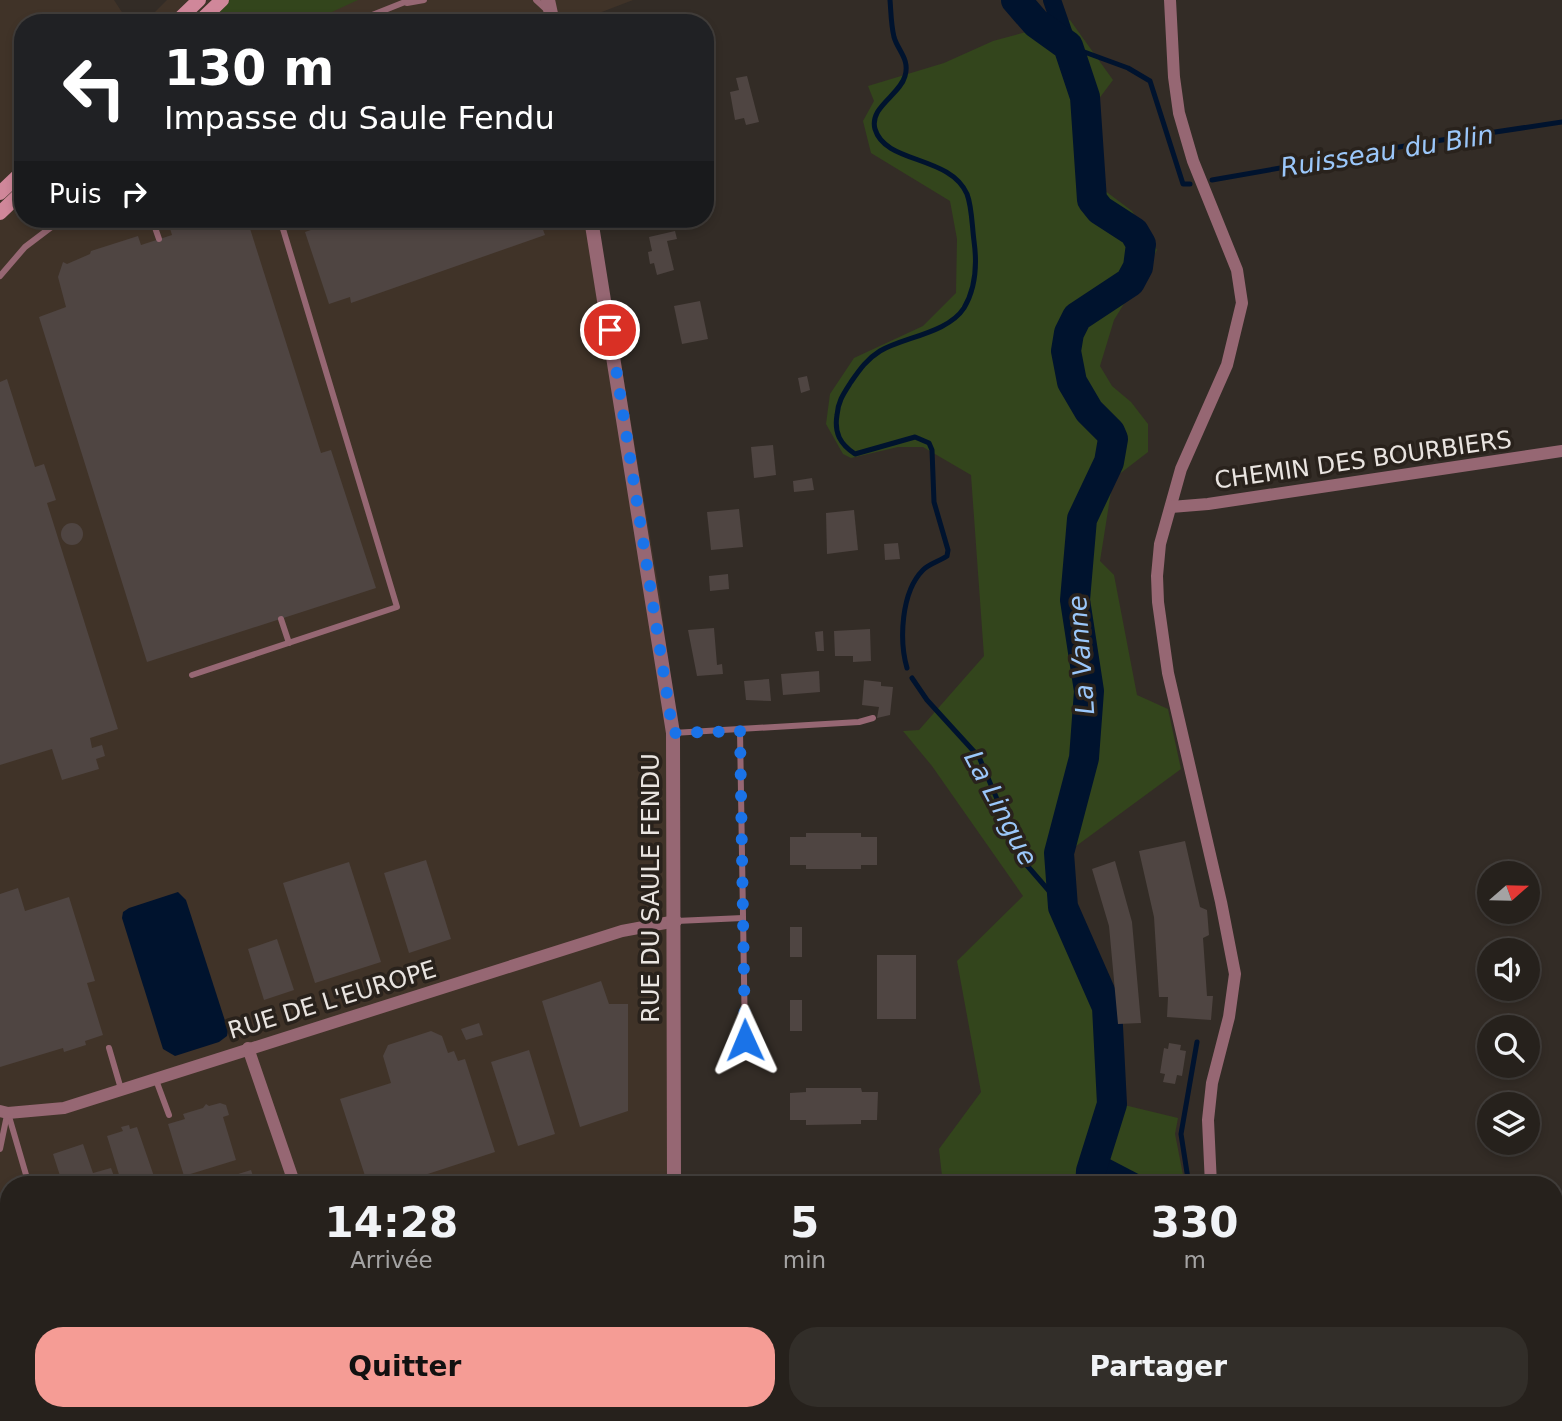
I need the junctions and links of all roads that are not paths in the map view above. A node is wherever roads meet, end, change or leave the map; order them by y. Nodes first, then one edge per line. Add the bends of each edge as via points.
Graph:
1 (198, 0) edge
2 (222, 0) edge
3 (410, 0) edge
4 (424, 0) edge
5 (536, 0) edge
6 (1170, 0) edge
7 (398, 5) junction
8 (551, 12) edge
9 (184, 14) edge
10 (207, 14) edge
11 (375, 14) edge
12 (14, 180) edge
13 (0, 193) edge
14 (14, 200) edge
15 (0, 213) edge
16 (50, 228) edge
17 (155, 228) edge
18 (283, 228) edge
19 (592, 228) edge
20 (159, 239) dead end
21 (0, 276) edge
22 (1562, 451) edge
23 (1171, 507) junction
24 (281, 619) dead end
25 (289, 643) junction
26 (192, 675) dead end
27 (873, 718) dead end
28 (740, 731) junction
29 (673, 733) junction
30 (743, 918) junction
31 (676, 921) junction
32 (745, 1040) dead end
33 (108, 1048) dead end
34 (248, 1048) junction
35 (156, 1078) junction
36 (121, 1089) junction
37 (3, 1114) edge
38 (169, 1115) dead end
39 (0, 1149) edge
40 (26, 1176) edge
41 (292, 1176) edge
42 (674, 1176) edge
43 (1211, 1176) edge

1 - 9 main road
2 - 10 main road
3 - 7 lane
4 - 7 lane
5 - 8 lane
6 - 23 street via 1180,113 1237,271 1242,303 1227,365 1181,469
7 - 11 lane
12 - 13 main road
14 - 15 main road
16 - 21 lane via 25,247
17 - 20 lane
18 - 25 lane via 397,607
19 - 29 street, RUE DU SAULE FENDU
22 - 23 street, CHEMIN DES BOURBIERS
23 - 43 street via 1157,560 1157,602 1168,673 1235,974 1212,1083
24 - 25 lane
25 - 26 lane
27 - 28 lane
28 - 29 lane
28 - 30 lane
29 - 31 street, RUE DU SAULE FENDU
30 - 31 lane
30 - 32 lane
31 - 34 street, RUE DE L'EUROPE via 622,931
31 - 42 street, RUE DU SAULE FENDU
33 - 36 lane
34 - 35 street, RUE DE L'EUROPE
34 - 41 street
35 - 36 street, RUE DE L'EUROPE
35 - 38 lane
36 - 37 street, RUE DE L'EUROPE via 64,1108
37 - 39 lane
37 - 40 lane

